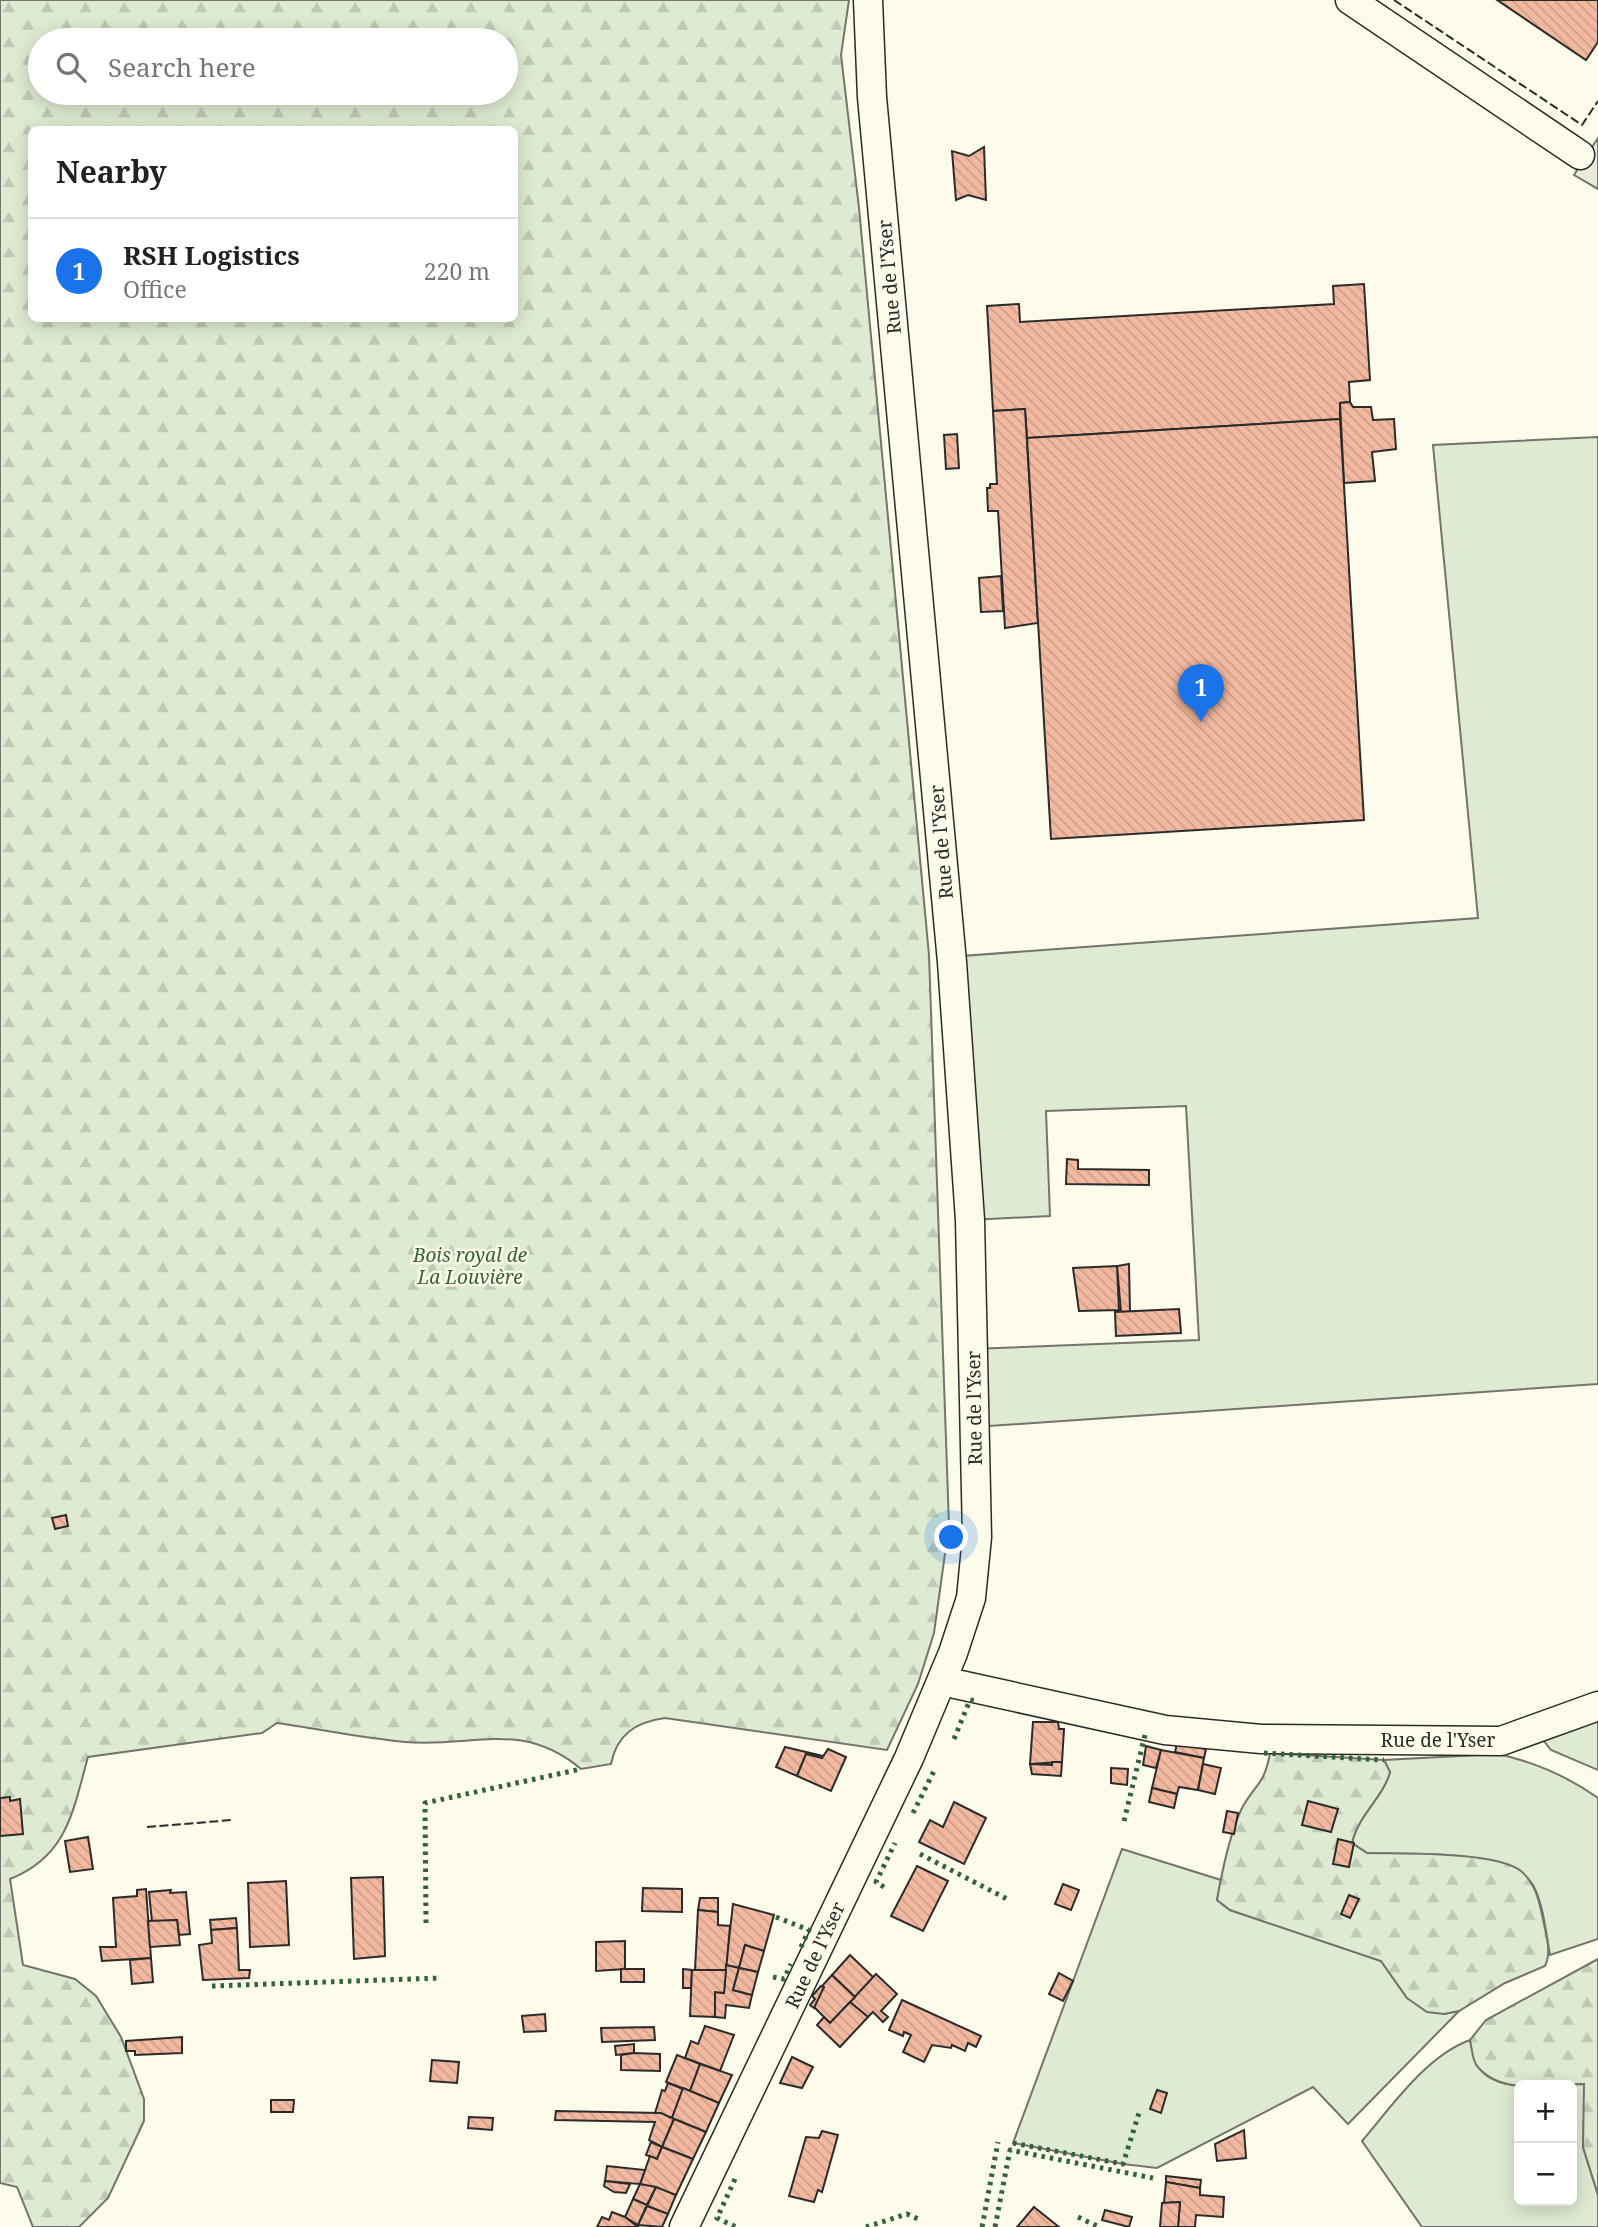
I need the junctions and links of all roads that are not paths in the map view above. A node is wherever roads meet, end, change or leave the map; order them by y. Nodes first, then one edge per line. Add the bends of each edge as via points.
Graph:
1 (868, 0) edge
2 (1350, 0) edge
3 (1580, 155) dead end
4 (942, 1681) junction
5 (1598, 1706) edge
6 (684, 2227) edge

1 - 4 street, Rue de l'Yser via 872,97 952,962 970,1220 977,1537 971,1598
2 - 3 street
4 - 5 street, Rue de l'Yser via 1165,1730 1261,1739 1501,1741
4 - 6 street, Rue de l'Yser

